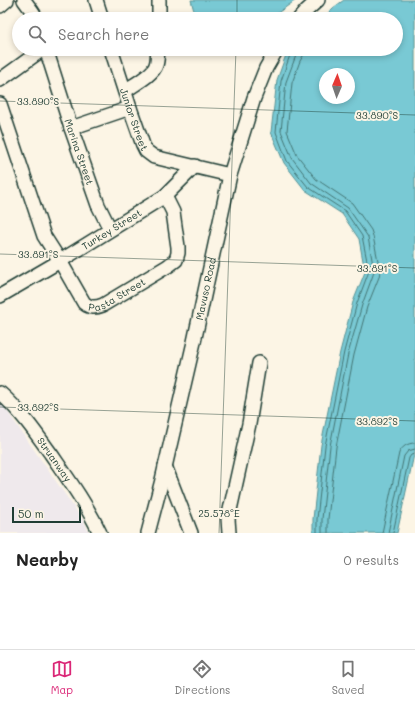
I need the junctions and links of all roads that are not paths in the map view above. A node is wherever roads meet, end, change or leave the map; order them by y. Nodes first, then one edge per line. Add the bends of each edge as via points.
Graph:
1 (8, 0) edge
2 (24, 0) edge
3 (96, 0) edge
4 (159, 0) edge
5 (318, 0) edge
6 (0, 6) edge
7 (33, 12) edge
8 (100, 12) edge
9 (159, 12) edge
10 (305, 12) edge
11 (34, 56) edge
12 (46, 56) edge
13 (114, 56) edge
14 (158, 56) edge
15 (273, 56) edge
16 (0, 80) edge
17 (125, 91) junction
18 (0, 104) edge
19 (130, 108) junction
20 (71, 128) junction
21 (195, 166) junction
22 (230, 175) junction
23 (165, 196) junction
24 (110, 229) junction
25 (60, 261) junction
26 (0, 296) edge
27 (259, 363) dead end
28 (0, 393) edge
29 (165, 466) junction
30 (100, 533) edge
31 (148, 533) edge
32 (191, 533) edge
33 (229, 533) edge

1 - 6 street
2 - 7 street
3 - 8 street
4 - 9 street
5 - 10 street
11 - 16 street
12 - 20 street, Marina Street
13 - 17 street, Junior Street
14 - 17 street via 157,64 150,74
15 - 22 street, Mavuso Road via 254,98
17 - 19 street, Junior Street
18 - 25 street, Pasta Street via 42,232
19 - 20 street
19 - 21 street, Junior Street via 146,151 154,157
20 - 24 street, Marina Street via 98,205
21 - 22 street, Junior Street
21 - 23 street, Turkey Street
22 - 29 street, Mavuso Road
23 - 24 street, Turkey Street
23 - 25 street, Pasta Street via 172,212 178,247 176,260 168,266 103,305 92,308 84,303
24 - 25 street, Turkey Street
25 - 26 street, Turkey Street
27 - 33 street via 249,424 228,519
28 - 30 street, Struanway via 35,432 70,480
29 - 31 street, Mavuso Road
29 - 32 street

